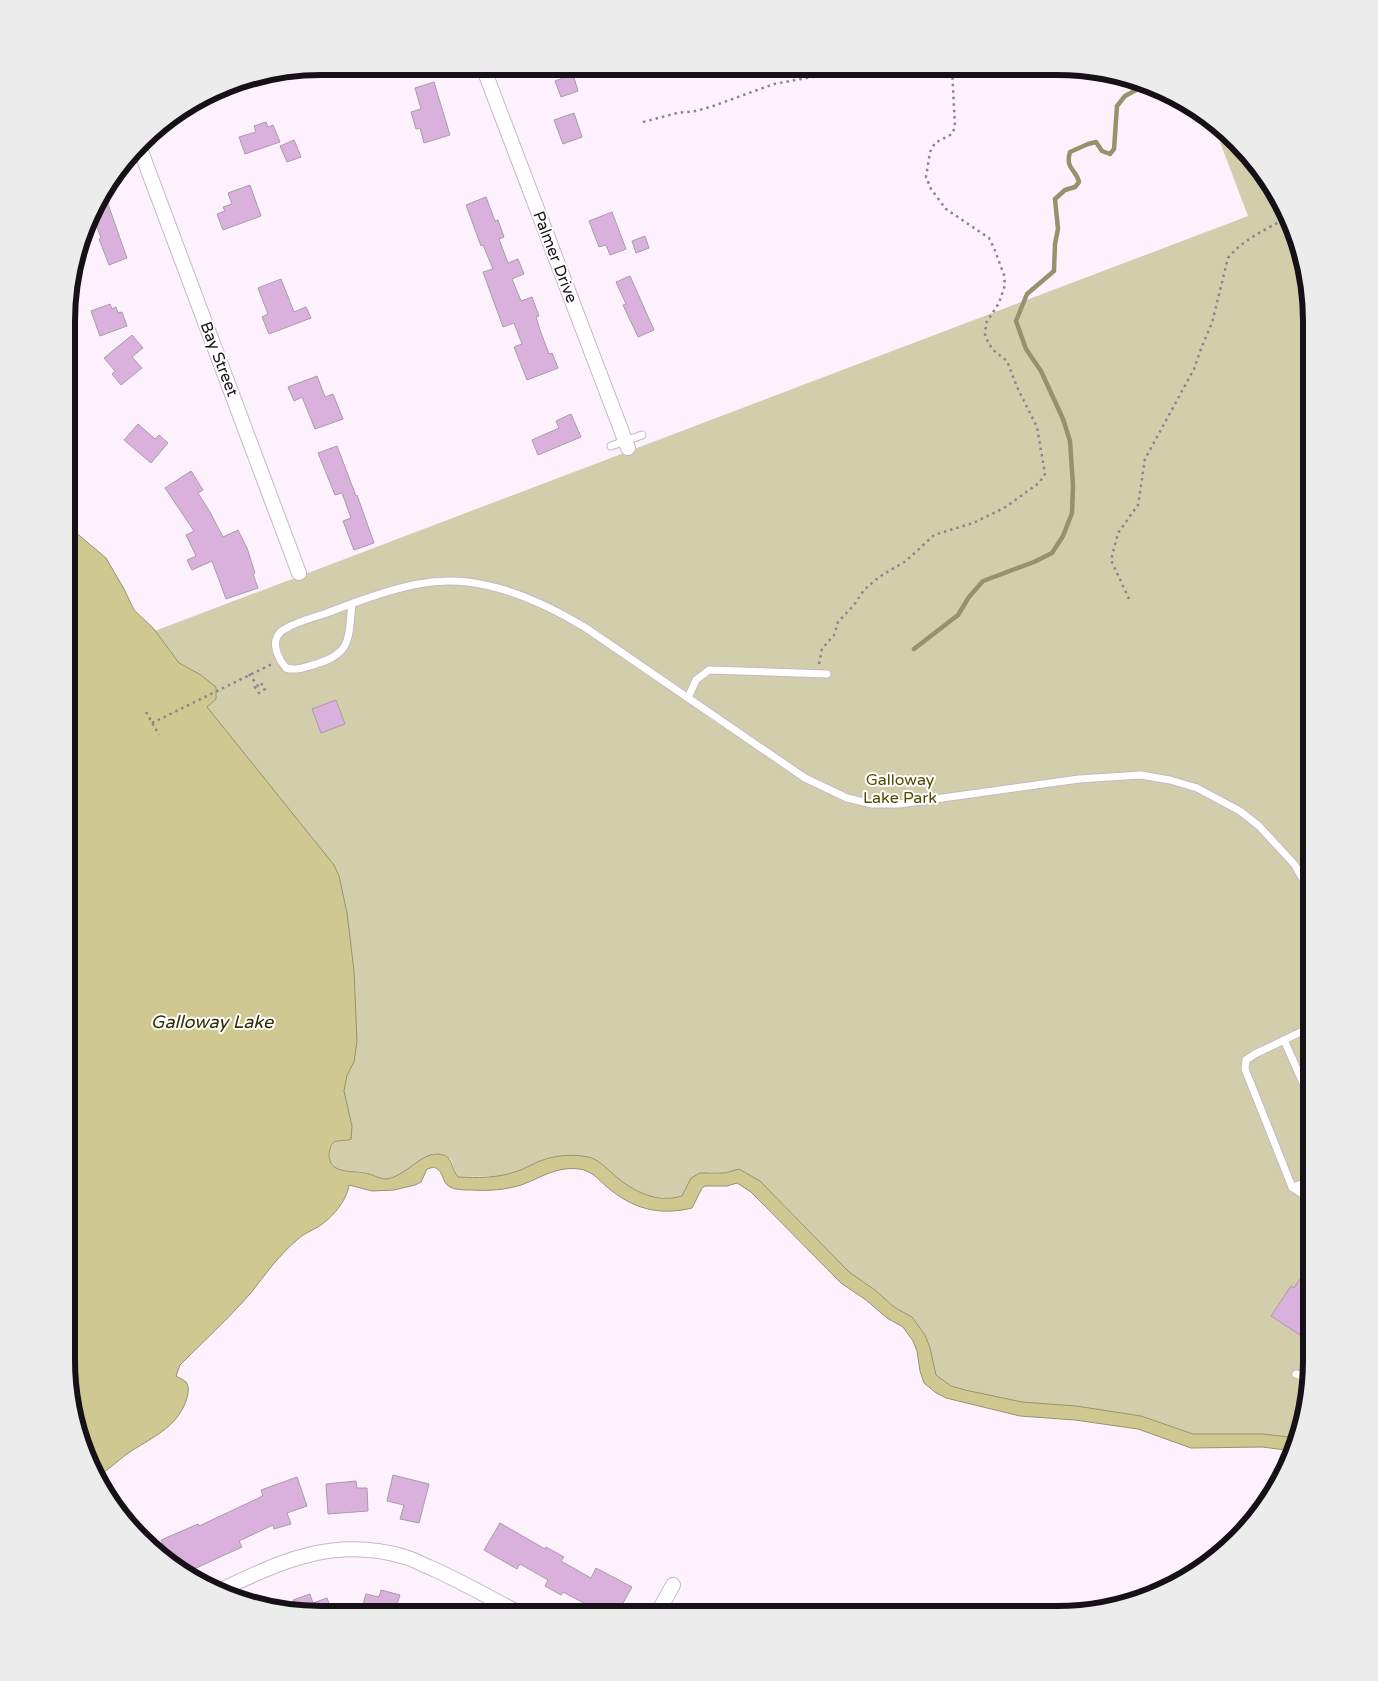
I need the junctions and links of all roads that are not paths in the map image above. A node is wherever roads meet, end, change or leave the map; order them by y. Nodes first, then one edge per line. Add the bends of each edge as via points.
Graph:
1 (486, 75) edge
2 (142, 153) edge
3 (642, 435) dead end
4 (626, 444) junction
5 (611, 446) dead end
6 (299, 572) dead end
7 (352, 604) junction
8 (827, 674) dead end
9 (688, 698) junction
10 (1303, 879) edge
11 (1303, 1031) edge
12 (1284, 1040) junction
13 (1303, 1083) edge
14 (1303, 1184) edge
15 (1292, 1188) junction
16 (1303, 1195) edge
17 (1296, 1374) dead end
18 (1302, 1376) edge
19 (672, 1585) dead end
20 (228, 1587) edge
21 (506, 1606) edge
22 (660, 1606) edge

1 - 4 street, Palmer Drive
2 - 6 street, Bay Street
3 - 4 lane
4 - 5 lane
7 - 7 lane via 348,639 342,652 328,661 296,670 286,668 276,647 276,638 283,629
7 - 9 lane via 417,584 446,581 488,586 526,597 560,613
8 - 9 lane via 709,670 696,680
9 - 10 lane via 805,778 847,798 872,804 899,804 1079,779 1142,775 1170,780 1197,788 1240,811 1295,865
11 - 12 lane
12 - 13 lane
12 - 15 lane via 1246,1060 1245,1069
14 - 15 lane
15 - 16 lane
17 - 18 lane
19 - 22 street
20 - 21 street via 267,1568 298,1558 352,1548 405,1557

